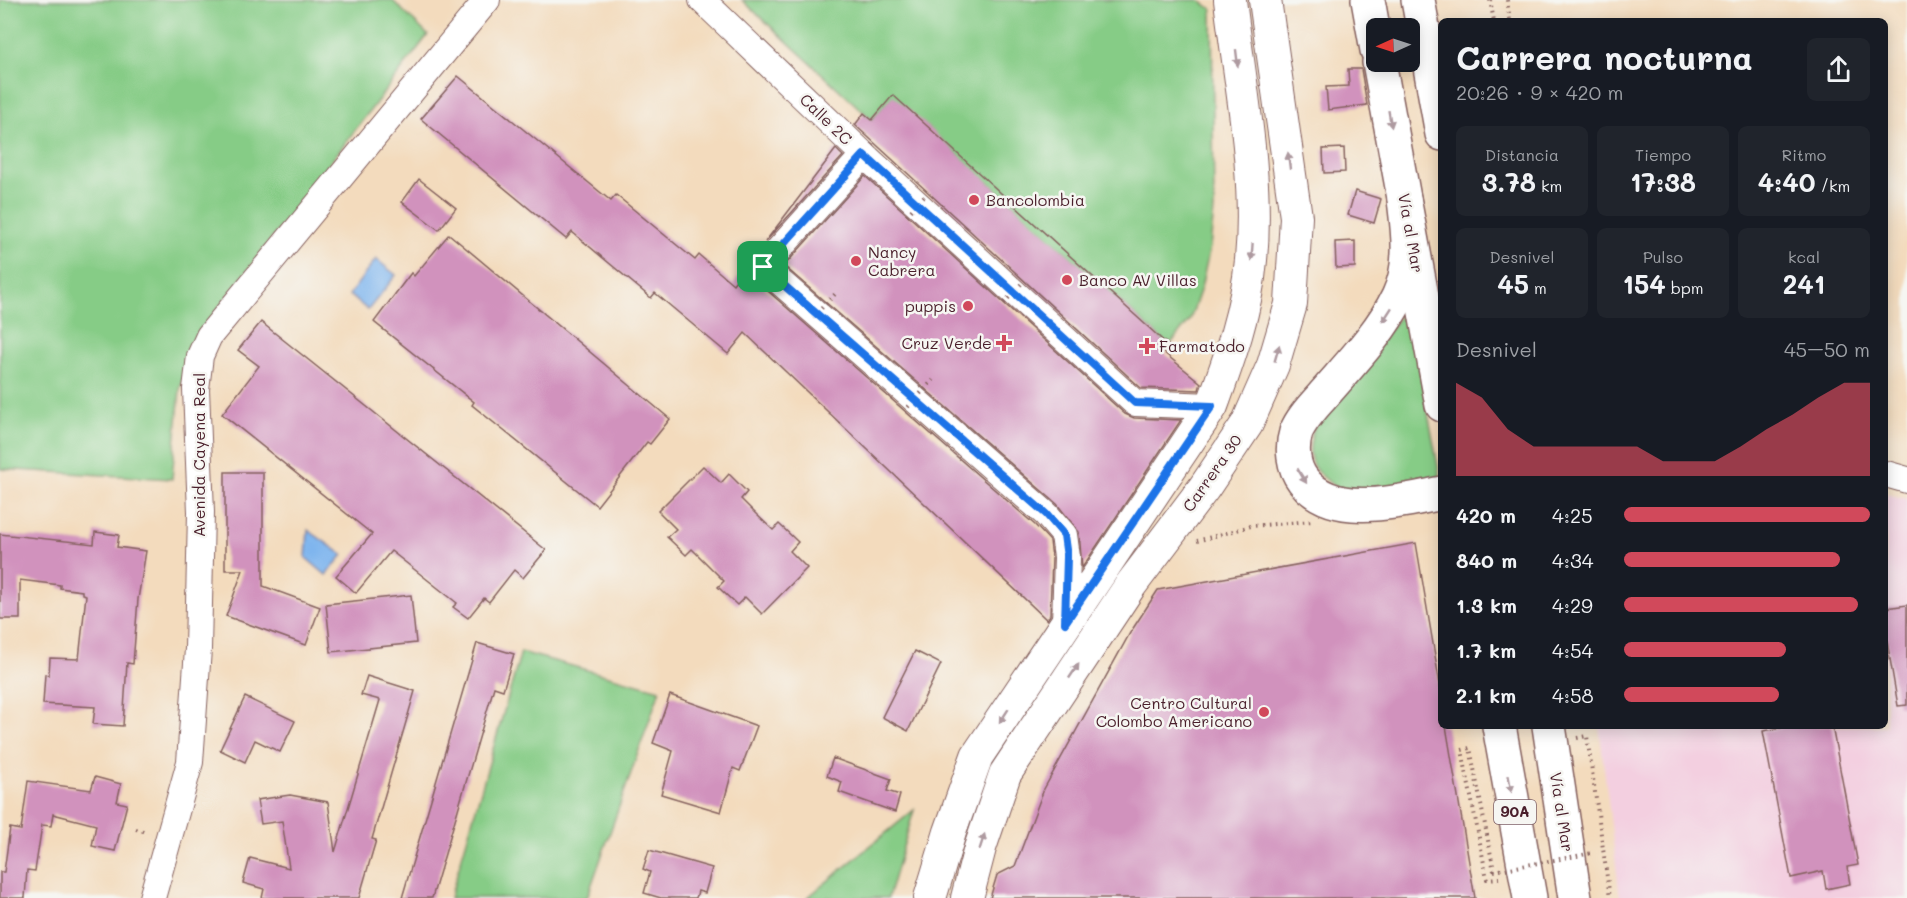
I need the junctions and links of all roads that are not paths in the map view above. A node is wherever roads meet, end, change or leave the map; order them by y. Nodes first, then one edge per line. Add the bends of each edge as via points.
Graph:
1 (487, 0) edge
2 (702, 0) edge
3 (1230, 0) edge
4 (1265, 0) edge
5 (1368, 0) edge
6 (1418, 0) edge
7 (1371, 18) edge
8 (1381, 72) edge
9 (1438, 112) edge
10 (864, 155) junction
11 (1404, 199) junction
12 (1438, 383) edge
13 (1212, 406) junction
14 (1888, 475) edge
15 (1907, 480) edge
16 (1438, 495) edge
17 (1065, 623) junction
18 (1500, 729) edge
19 (1549, 729) edge
20 (152, 898) edge
21 (930, 898) edge
22 (967, 898) edge
23 (1530, 898) edge
24 (1575, 898) edge

1 - 20 street, Avenida Cayena Real via 209,336 200,356 196,389 201,512 198,638 190,762
2 - 10 street, Calle 2C
3 -> 13 main road via 1254,223 1243,305
22 -> 4 main road, Carrera 30 via 1005,774 1130,586 1247,424 1273,365 1291,304 1296,217
5 - 7 highway
6 - 9 highway
8 -> 11 highway, Vía al Mar
10 - 13 street, Calle 2C via 1135,403
10 - 17 street via 763,267 1046,514 1064,535
11 - 12 highway, Vía al Mar
11 -> 16 highway via 1410,257 1398,297 1299,425 1293,451 1299,475 1311,490 1327,499 1358,504
13 - 17 main road
14 - 15 street
17 -> 21 main road via 977,756
18 -> 23 highway, 90A
19 - 24 highway, Vía al Mar / 90A

